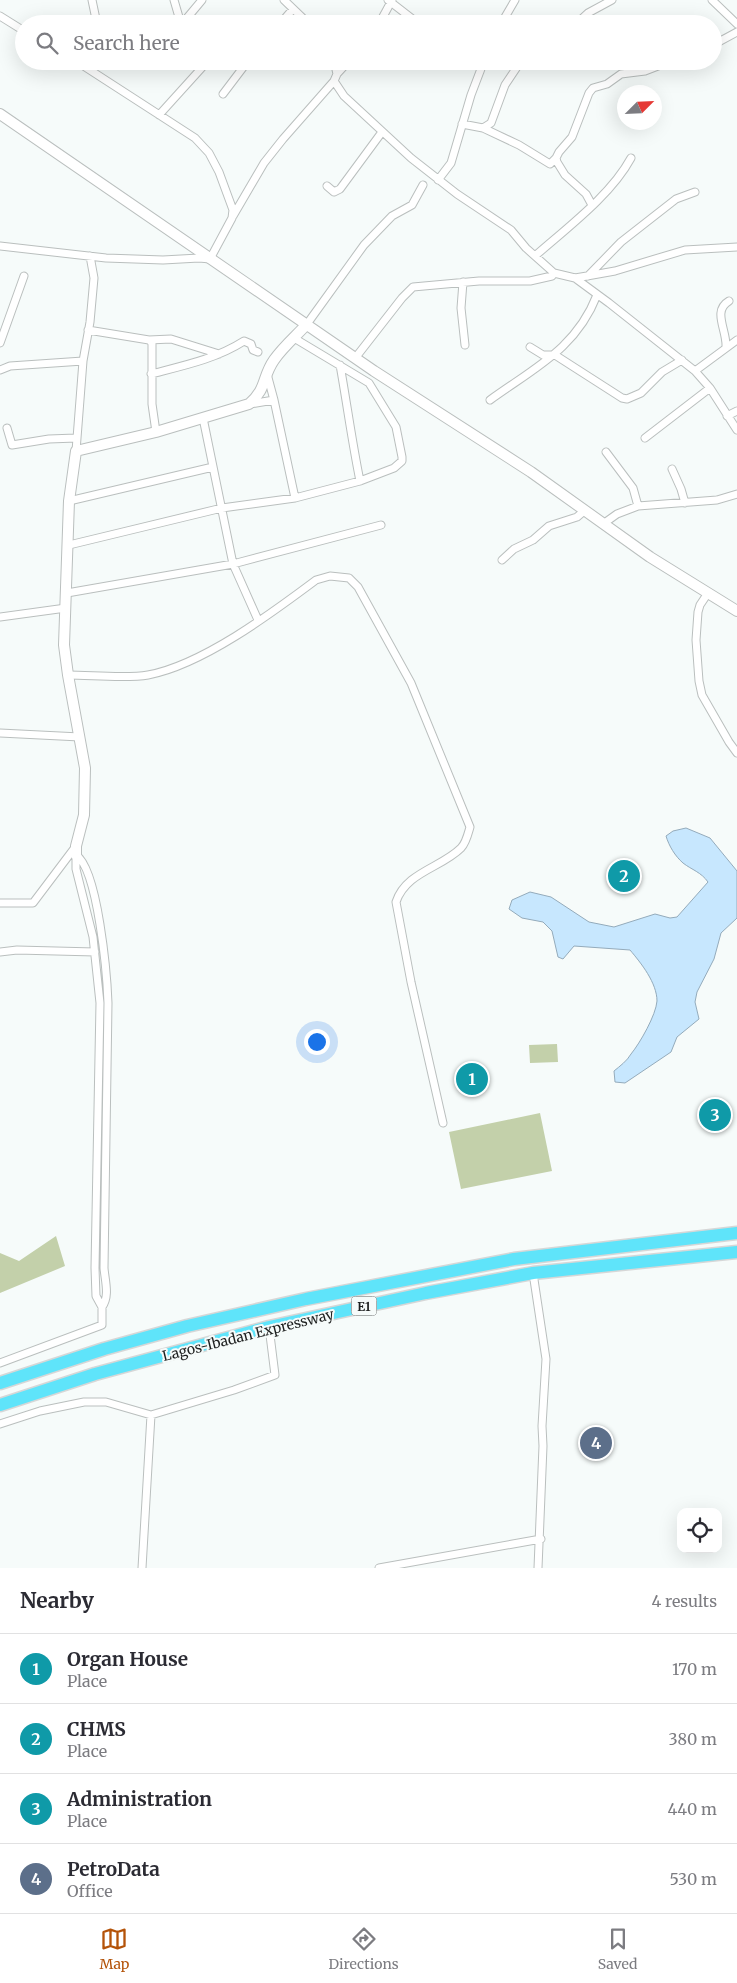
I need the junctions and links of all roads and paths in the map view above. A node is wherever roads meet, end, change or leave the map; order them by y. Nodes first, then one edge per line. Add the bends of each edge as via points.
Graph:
1 (92, 0) edge
2 (174, 0) edge
3 (202, 0) edge
4 (284, 0) edge
5 (515, 0) edge
6 (612, 0) edge
7 (712, 0) edge
8 (390, 1) edge
9 (293, 9) junction
10 (95, 15) edge
11 (178, 15) edge
12 (189, 15) edge
13 (288, 15) edge
14 (299, 15) edge
15 (384, 15) edge
16 (408, 15) edge
17 (506, 15) edge
18 (587, 15) edge
19 (0, 16) edge
20 (737, 24) edge
21 (15, 25) edge
22 (737, 32) edge
23 (722, 40) edge
24 (90, 70) edge
25 (200, 70) edge
26 (241, 70) edge
27 (336, 70) edge
28 (341, 70) edge
29 (481, 70) edge
30 (515, 70) edge
31 (648, 70) edge
32 (337, 74) junction
33 (334, 81) junction
34 (223, 94) dead end
35 (0, 114) edge
36 (160, 115) junction
37 (462, 124) junction
38 (483, 128) junction
39 (382, 132) junction
40 (556, 158) junction
41 (631, 158) dead end
42 (438, 180) junction
43 (423, 185) dead end
44 (327, 186) dead end
45 (695, 192) dead end
46 (592, 205) junction
47 (232, 218) junction
48 (0, 246) edge
49 (737, 247) edge
50 (90, 256) junction
51 (535, 256) junction
52 (210, 259) junction
53 (554, 273) junction
54 (24, 276) dead end
55 (587, 276) junction
56 (575, 278) junction
57 (463, 282) junction
58 (597, 294) junction
59 (729, 301) dead end
60 (307, 324) junction
61 (88, 330) junction
62 (294, 338) junction
63 (148, 340) junction
64 (737, 340) edge
65 (0, 343) edge
66 (465, 345) dead end
67 (530, 347) dead end
68 (726, 347) junction
69 (258, 352) dead end
70 (220, 354) junction
71 (555, 355) junction
72 (356, 357) junction
73 (682, 360) junction
74 (82, 361) junction
75 (340, 365) junction
76 (0, 370) edge
77 (695, 371) junction
78 (151, 374) junction
79 (266, 374) junction
80 (710, 388) junction
81 (274, 400) junction
82 (490, 400) dead end
83 (249, 404) junction
84 (737, 410) edge
85 (727, 416) junction
86 (203, 418) junction
87 (7, 428) dead end
88 (737, 430) edge
89 (156, 432) junction
90 (76, 438) junction
91 (646, 438) dead end
92 (76, 451) junction
93 (606, 452) dead end
94 (213, 467) junction
95 (672, 469) dead end
96 (360, 481) junction
97 (737, 494) edge
98 (295, 498) junction
99 (69, 501) junction
100 (685, 503) junction
101 (638, 506) junction
102 (222, 508) junction
103 (584, 511) junction
104 (602, 524) junction
105 (381, 525) dead end
106 (69, 545) junction
107 (502, 560) dead end
108 (233, 564) junction
109 (67, 593) junction
110 (708, 593) junction
111 (66, 608) junction
112 (737, 610) edge
113 (0, 617) edge
114 (258, 620) junction
115 (68, 675) junction
116 (0, 733) edge
117 (80, 737) junction
118 (737, 753) edge
119 (76, 850) junction
120 (0, 903) edge
121 (0, 952) edge
122 (95, 952) junction
123 (443, 1123) dead end
124 (737, 1233) edge
125 (737, 1252) edge
126 (533, 1273) junction
127 (102, 1307) junction
128 (269, 1327) junction
129 (0, 1363) edge
130 (0, 1383) edge
131 (0, 1405) edge
132 (151, 1415) junction
133 (0, 1424) edge
134 (541, 1539) junction
135 (142, 1568) edge
136 (379, 1568) edge
137 (538, 1568) edge

1 - 10 street
2 - 11 street
3 - 12 street
4 - 9 street
5 - 17 street
6 - 18 street
7 - 20 street
8 - 15 street
8 - 16 street
9 - 13 street
9 - 14 street
19 - 21 street
22 - 23 street
24 - 36 street
25 - 36 street
26 - 34 street
27 - 32 street
28 - 32 street
29 - 37 street
30 - 38 street via 505,85 491,123
31 - 40 street via 621,74 607,84 593,88 572,137
32 - 33 street
33 - 39 street via 344,96
33 - 47 street via 264,163
35 - 52 street
36 - 47 street via 205,146 219,172 233,210
37 - 38 street
37 - 42 street via 451,163
38 - 40 street via 550,164
39 - 42 street
39 - 44 street via 340,189 334,192
40 - 46 street via 560,168 586,194
41 - 46 street via 622,174
42 - 51 street via 511,230
43 - 60 street via 412,205 392,216 364,246
45 - 55 street via 676,199 621,242
46 - 51 street
47 - 52 street
48 - 50 street
49 - 55 street via 685,250
50 - 52 street
50 - 61 street via 94,278
51 - 53 street
52 - 60 street
53 - 56 street
53 - 57 street via 530,281
54 - 65 street
55 - 56 street
56 - 58 street
57 - 66 street
57 - 72 street via 411,288
58 - 71 street via 583,321
58 - 73 street
59 - 68 street via 719,313 726,334
60 - 62 street
60 - 72 street
61 - 63 street
61 - 74 street
62 - 75 street
62 - 79 street
63 - 70 street via 171,339
63 - 78 street via 152,347
64 - 68 street
67 - 71 street via 543,355
68 - 77 street
69 - 70 street via 244,341
70 - 78 street
71 - 73 street via 627,399 641,393 662,372
71 - 82 street
72 - 103 street via 531,472
73 - 77 street
74 - 76 street via 10,366
74 - 90 street
75 - 96 street via 349,412 349,432
75 - 96 street via 369,383 396,427 400,442 402,457 399,464
77 - 80 street
78 - 89 street
79 - 81 street
79 - 83 street via 260,395
80 - 85 street
80 - 91 street
81 - 83 street
81 - 98 street
83 - 86 street
84 - 85 street
85 - 88 street
86 - 89 street
86 - 94 street
87 - 90 street via 12,445
89 - 92 street
90 - 92 street
92 - 99 street
93 - 101 street via 633,488
94 - 99 street
94 - 102 street
95 - 100 street via 682,488
96 - 98 street
97 - 100 street via 717,500
98 - 102 street
99 - 106 street
100 - 101 street
101 - 104 street
102 - 106 street
102 - 108 street
103 - 104 street
103 - 107 street via 549,526
104 - 110 street
105 - 108 street
106 - 109 street
108 - 109 street
108 - 114 street
109 - 111 street
110 - 112 street
110 - 118 street via 698,612 698,681 702,695
111 - 113 street
111 - 115 street via 64,645
114 - 115 street via 232,639 168,670 145,676
114 - 123 street via 316,580 330,576 349,578 358,587 411,683 468,819 470,827 461,848 415,877 398,894 396,902
115 - 117 street
116 - 117 street
117 - 119 street via 86,793
119 - 120 street via 33,903
119 - 122 street via 76,870
119 - 127 street via 86,867 106,965 106,1301
121 - 122 street
122 - 127 street via 100,1003 95,1268 96,1296
124 - 130 highway, Lagos-Ibadan Expressway / E1 via 514,1259 306,1299 104,1349
125 - 126 highway, Lagos-Ibadan Expressway / E1
126 - 128 highway, Lagos-Ibadan Expressway / E1
126 - 134 street via 546,1359
127 - 129 street via 102,1325
128 - 131 highway, Lagos-Ibadan Expressway / E1 via 95,1374
128 - 132 street via 275,1375
132 - 133 street via 106,1402 84,1402
132 - 135 street
134 - 136 street
134 - 137 street

